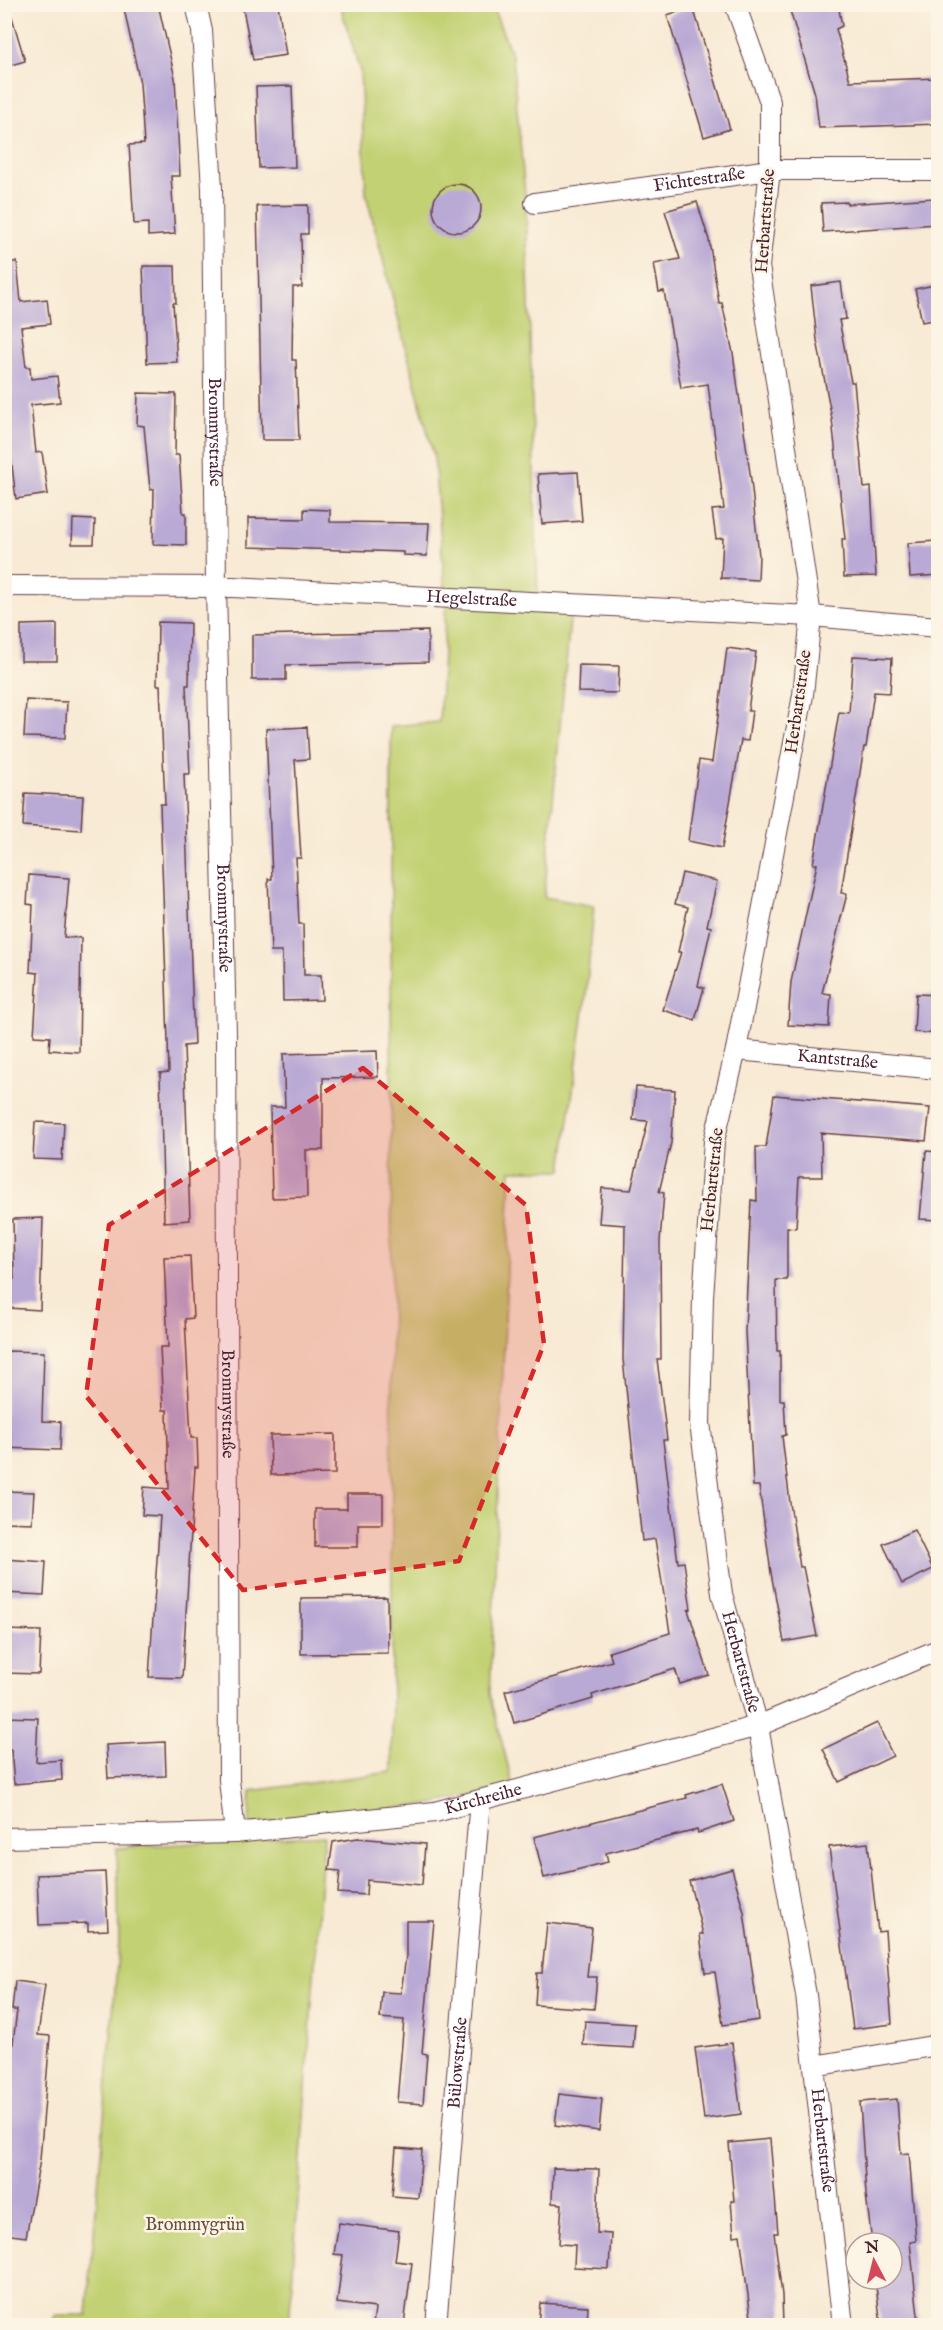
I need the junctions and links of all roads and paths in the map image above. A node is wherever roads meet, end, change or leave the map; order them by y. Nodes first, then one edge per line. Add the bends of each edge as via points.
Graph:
1 (196, 4) edge
2 (735, 4) edge
3 (770, 170) junction
4 (939, 170) edge
5 (535, 203) dead end
6 (4, 586) edge
7 (216, 586) junction
8 (810, 616) junction
9 (939, 627) edge
10 (736, 1050) junction
11 (939, 1069) edge
12 (939, 1650) edge
13 (758, 1726) junction
14 (480, 1800) junction
15 (235, 1833) junction
16 (4, 1838) edge
17 (939, 2044) edge
18 (814, 2066) junction
19 (436, 2325) edge
20 (843, 2325) edge

1 - 7 street, Brommystraße via 202,31 212,188
2 - 3 street, Herbartstraße via 770,102
3 - 4 street, Fichtestraße
3 - 5 street, Fichtestraße
3 - 8 street, Herbartstraße via 759,266
6 - 7 street, Hegelstraße
7 - 8 street, Hegelstraße
7 - 15 street, Brommystraße via 226,1035 229,1780
8 - 9 street, Hegelstraße
8 - 10 street, Herbartstraße via 803,695
10 - 11 street, Kantstraße
10 - 13 street, Herbartstraße via 714,1141 703,1297 700,1424 722,1594
12 - 13 street, Kirchreihe
13 - 14 street, Kirchreihe
13 - 18 street, Herbartstraße via 806,1995
14 - 15 street, Kirchreihe via 435,1812
14 - 19 street, Bülowstraße
15 - 16 street, Kirchreihe
17 - 18 street
18 - 20 street, Herbartstraße

